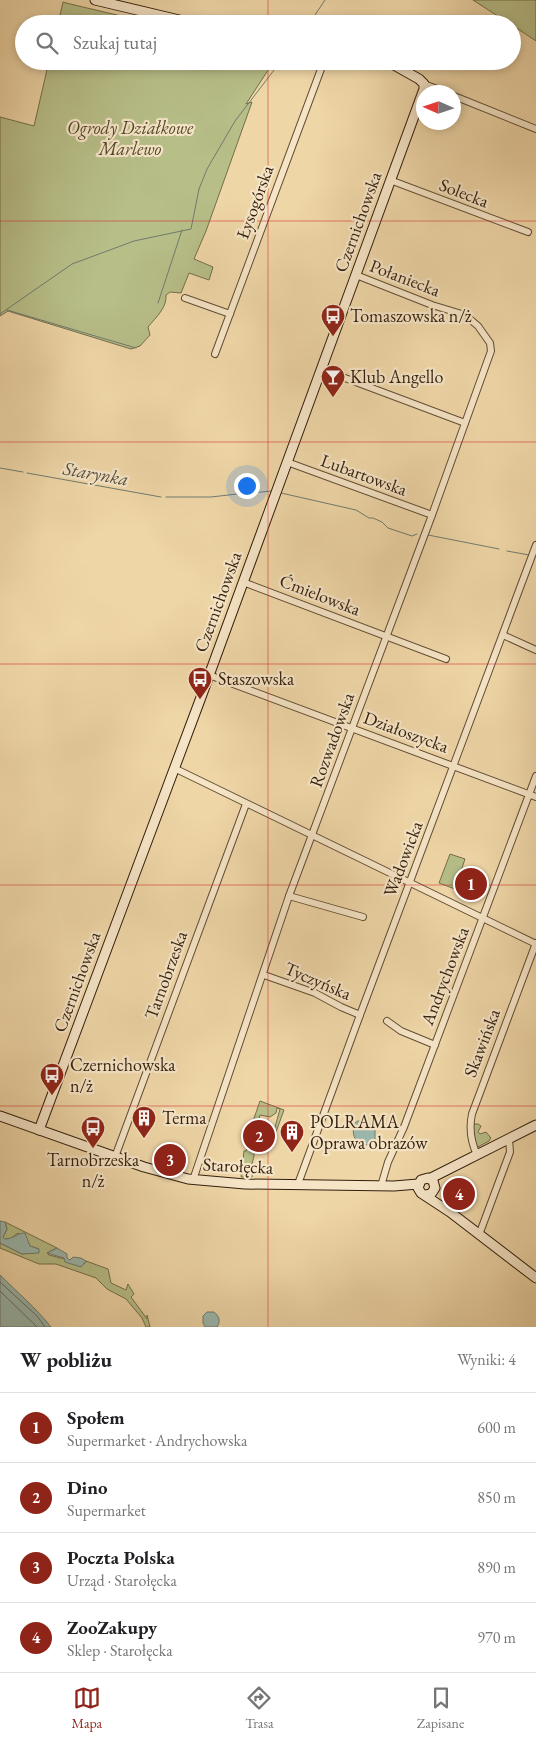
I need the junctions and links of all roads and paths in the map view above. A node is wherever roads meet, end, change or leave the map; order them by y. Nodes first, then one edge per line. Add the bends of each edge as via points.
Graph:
1 (95, 0) edge
2 (158, 15) edge
3 (321, 70) edge
4 (403, 70) edge
5 (424, 84) joint
6 (461, 99) edge
7 (536, 128) edge
8 (390, 180) junction
9 (528, 232) dead end
10 (356, 274) junction
11 (186, 298) dead end
12 (230, 314) junction
13 (471, 318) joint
14 (215, 354) dead end
15 (322, 369) junction
16 (465, 423) junction
17 (287, 462) junction
18 (432, 515) junction
19 (536, 545) edge
20 (243, 582) junction
21 (502, 635) junction
22 (386, 636) junction
23 (536, 650) edge
24 (446, 659) dead end
25 (209, 675) junction
26 (352, 728) junction
27 (454, 766) junction
28 (174, 768) junction
29 (536, 776) edge
30 (533, 796) edge
31 (246, 804) junction
32 (312, 836) junction
33 (410, 883) junction
34 (290, 896) junction
35 (362, 917) dead end
36 (483, 918) junction
37 (536, 944) edge
38 (264, 975) junction
39 (360, 1015) junction
40 (387, 1021) dead end
41 (435, 1045) junction
42 (0, 1116) edge
43 (536, 1125) edge
44 (39, 1130) junction
45 (509, 1139) junction
46 (477, 1155) junction
47 (116, 1157) junction
48 (194, 1180) junction
49 (298, 1184) junction
50 (381, 1186) junction
51 (427, 1188) junction
52 (479, 1235) junction
53 (536, 1278) edge

1 - 2 street
3 - 12 street, Łysogórska
4 - 5 street
5 - 8 street, Czernichowska
6 - 7 street
8 - 9 street, Solecka
8 - 10 street, Czernichowska
10 - 13 street, Połaniecka
10 - 15 street, Czernichowska
11 - 12 street
12 - 14 street, Łysogórska
13 - 16 street, Rozwadowska via 487,339 491,351
15 - 16 street
15 - 17 street, Czernichowska
16 - 18 street, Rozwadowska
17 - 18 street, Lubartowska
17 - 20 street, Czernichowska
18 - 22 street, Rozwadowska
19 - 21 street, Wadowicka
20 - 22 street, Ćmielowska
20 - 25 street, Czernichowska
21 - 23 street
21 - 27 street, Wadowicka
22 - 24 street, Ćmielowska
22 - 26 street, Rozwadowska
25 - 26 street, Działoszycka
25 - 28 street, Czernichowska
26 - 27 street, Działoszycka
26 - 32 street, Rozwadowska
27 - 30 street, Działoszycka
27 - 33 street, Wadowicka
28 - 31 street
28 - 44 street, Czernichowska
29 - 30 street, Andrychowska
30 - 36 street, Andrychowska
31 - 32 street
31 - 47 street, Tarnobrzeska
32 - 33 street
32 - 34 street, Rozwadowska
33 - 36 street
33 - 39 street, Wadowicka
34 - 35 street
34 - 38 street, Rozwadowska
36 - 37 street
36 - 41 street, Andrychowska
37 - 46 street, Skawińska via 472,1114 472,1145
38 - 39 street, Tyczyńska via 315,993
38 - 48 street, Rozwadowska
39 - 49 street, Wadowicka
40 - 41 street, Andrychowska via 401,1031
41 - 50 street, Andrychowska
42 - 44 street, Starołęcka
43 - 45 street
44 - 47 street, Starołęcka
45 - 46 street
45 - 52 street via 510,1152
46 - 51 street via 451,1169
47 - 48 street, Starołęcka
48 - 49 street, Starołęcka
49 - 50 street, Starołęcka
50 - 51 street, Starołęcka
51 - 52 street, Starołęcka
52 - 53 street, Starołęcka

